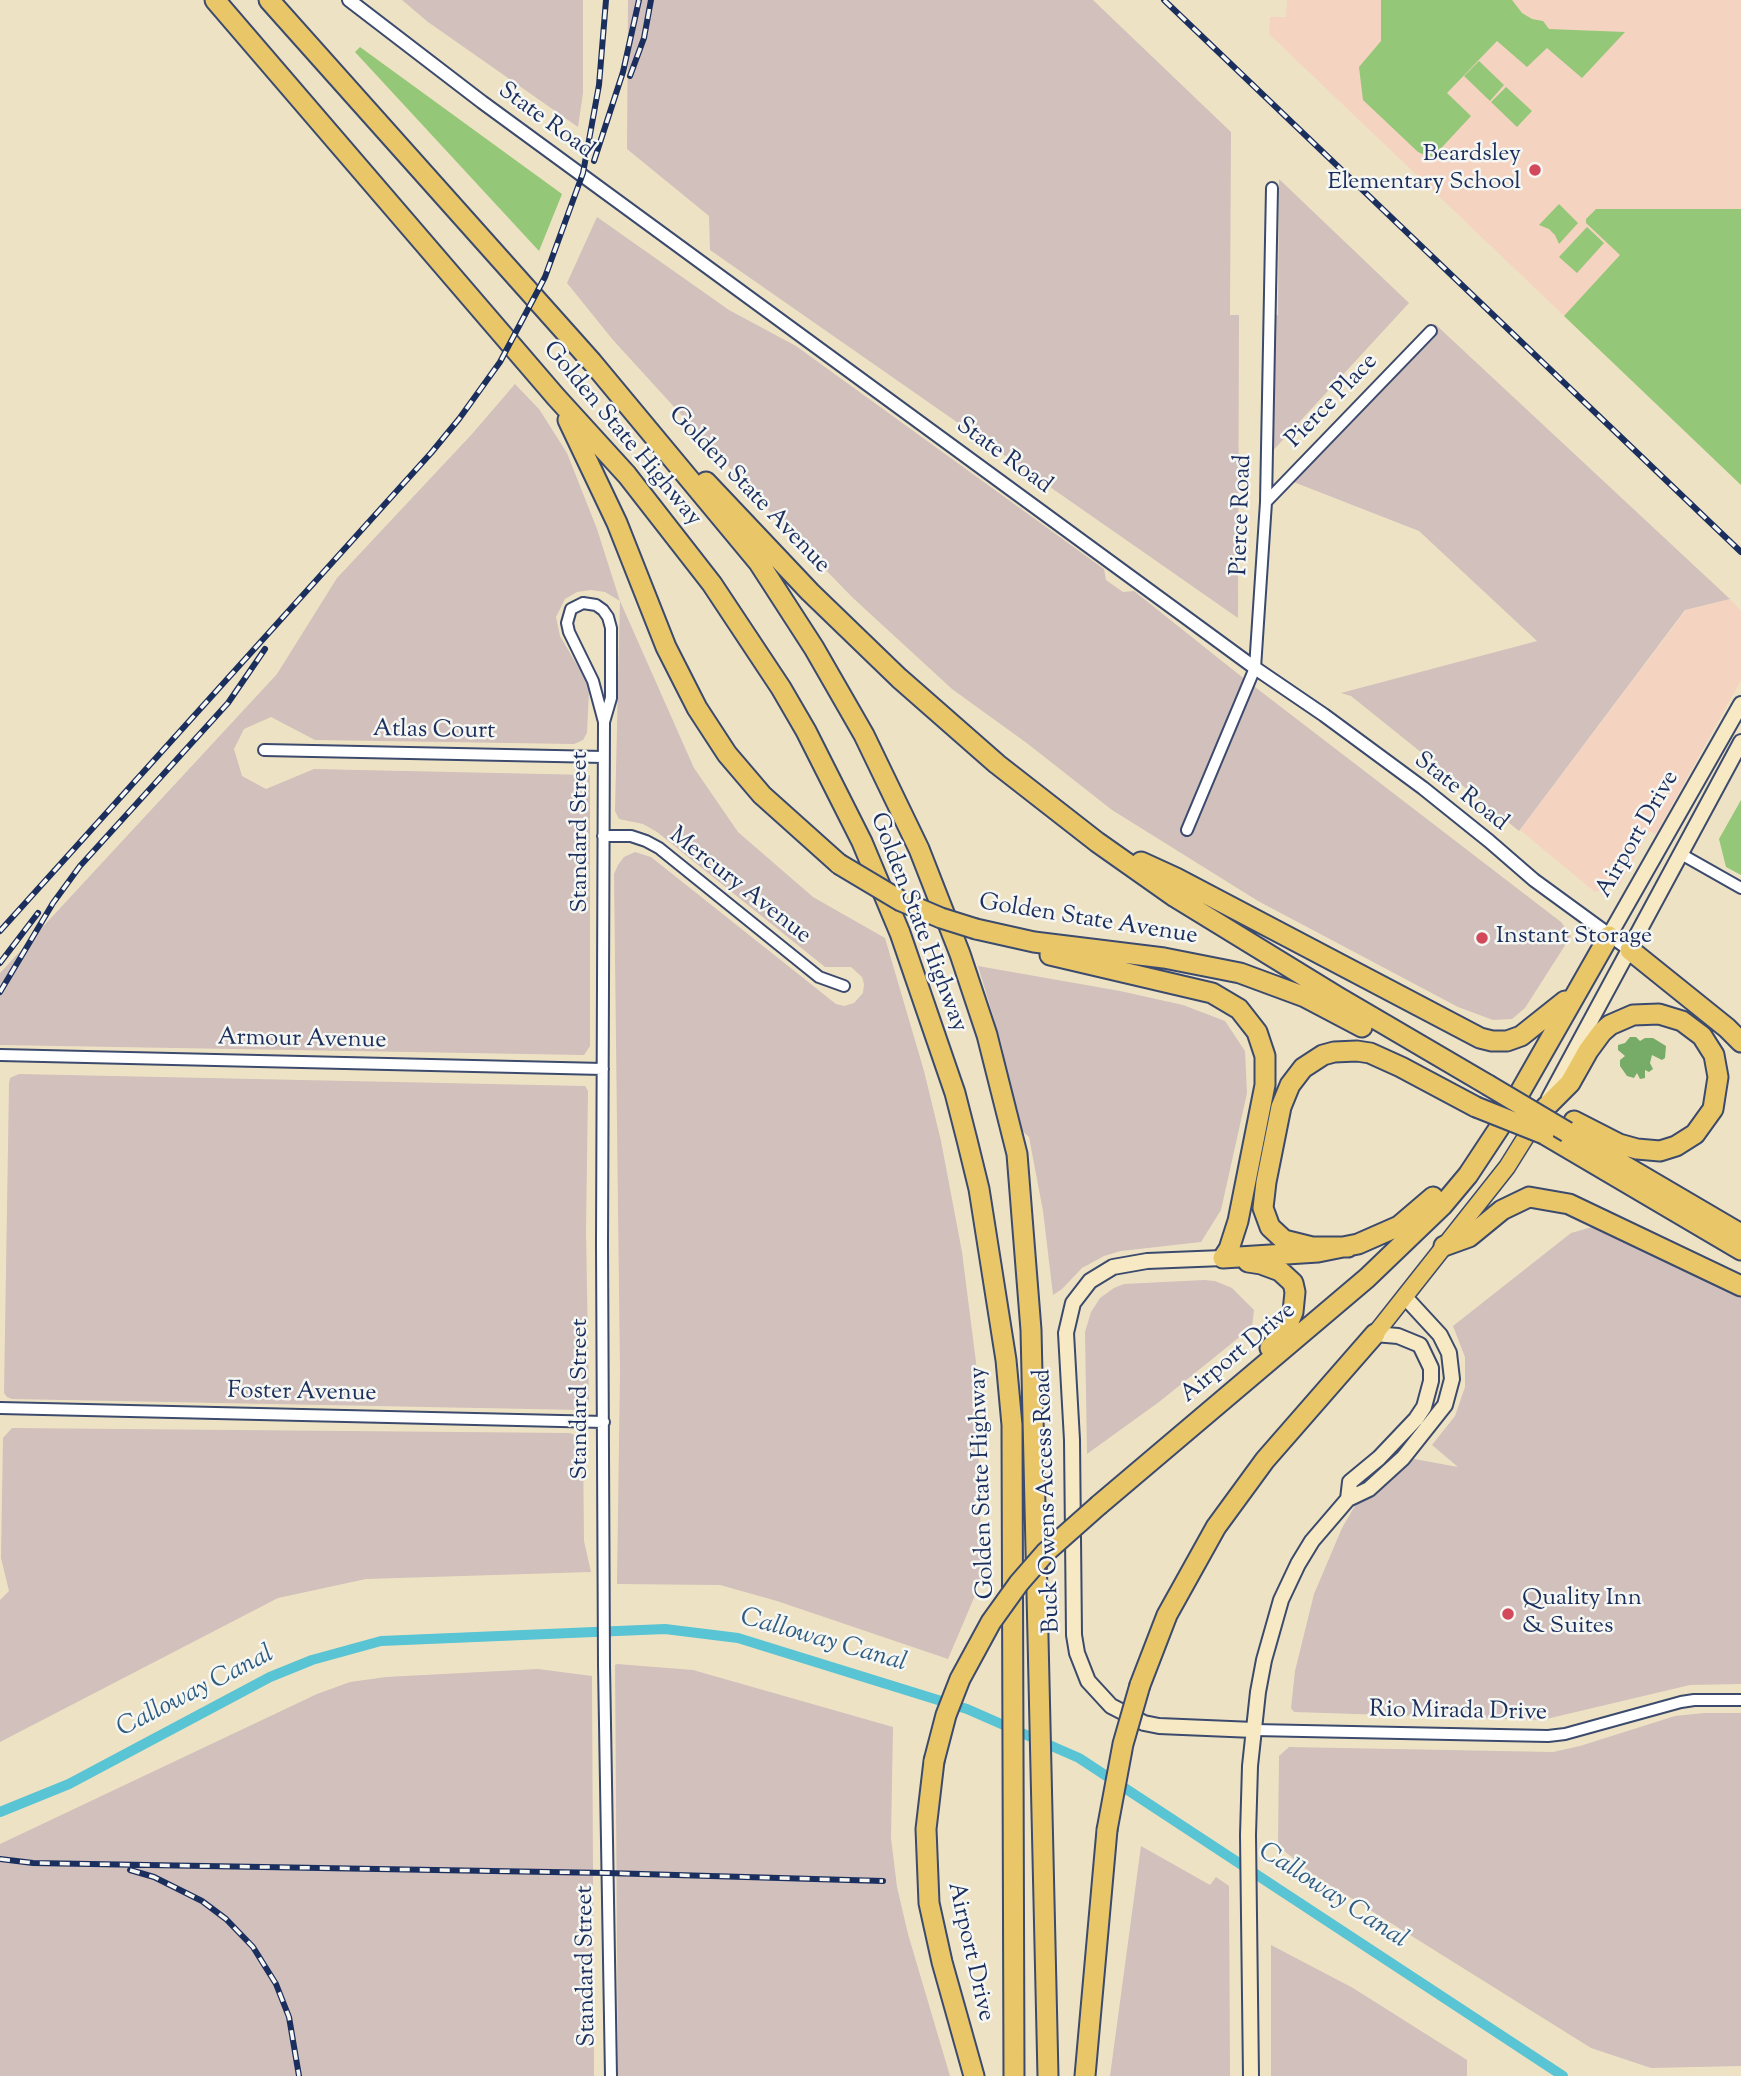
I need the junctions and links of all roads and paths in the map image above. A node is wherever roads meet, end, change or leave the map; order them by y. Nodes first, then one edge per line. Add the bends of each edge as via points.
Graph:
1 (215, 0) edge
2 (269, 0) edge
3 (349, 0) edge
4 (1272, 188) dead end
5 (1431, 331) dead end
6 (592, 362) junction
7 (556, 397) junction
8 (1266, 502) junction
9 (1255, 668) junction
10 (1741, 704) edge
11 (604, 722) junction
12 (1741, 742) edge
13 (264, 750) dead end
14 (603, 757) junction
15 (1187, 830) dead end
16 (603, 836) junction
17 (1097, 842) junction
18 (1681, 854) junction
19 (1741, 888) edge
20 (976, 930) junction
21 (1609, 936) junction
22 (1630, 950) junction
23 (844, 985) dead end
24 (1574, 994) junction
25 (1741, 1042) edge
26 (0, 1055) edge
27 (603, 1069) junction
28 (1486, 1095) junction
29 (1542, 1111) junction
30 (1561, 1133) junction
31 (1478, 1158) junction
32 (1741, 1234) edge
33 (1348, 1247) junction
34 (1444, 1247) junction
35 (1741, 1250) edge
36 (1223, 1258) junction
37 (1741, 1286) edge
38 (1405, 1297) junction
39 (1375, 1334) junction
40 (0, 1408) edge
41 (1202, 1417) junction
42 (604, 1422) junction
43 (1348, 1499) junction
44 (1741, 1700) edge
45 (1254, 1730) junction
46 (611, 2076) edge
47 (974, 2076) edge
48 (1013, 2076) edge
49 (1048, 2076) edge
50 (1085, 2076) edge
51 (1251, 2076) edge

1 - 7 highway, Golden State Highway
2 - 6 highway, Golden State Highway
3 - 9 street, State Road
4 - 8 street, Pierce Road
5 - 8 street, Pierce Place
6 - 17 highway, Golden State Avenue via 781,562 899,678 997,764
6 - 49 highway, Golden State Highway via 758,563 814,648 887,780 919,849 987,1035 1017,1154 1031,1330
7 - 20 highway, Golden State Avenue, bridge via 617,523 666,647 696,708 727,754 762,795 839,864 881,891
7 - 48 highway, Golden State Highway, bridge via 627,475 712,584 786,696 840,797 900,933 955,1093 979,1189 1012,1425
8 - 9 street, Pierce Road
9 - 15 street, Pierce Road
9 - 21 street, State Road via 1423,788
10 - 21 main road, Airport Drive
11 - 11 street, Standard Street via 611,698 611,628 603,610 583,603 571,609 567,623 593,681
11 - 14 street, Standard Street
12 - 18 main road, Airport Drive
13 - 14 street, Atlas Court
14 - 16 street, Standard Street
16 - 23 street, Mercury Avenue via 631,836 659,848 819,977
16 - 27 street, Standard Street
17 - 24 highway via 1176,878 1480,1038 1507,1041 1521,1036
17 - 28 highway, Golden State Avenue via 1175,897
18 - 19 street
18 - 22 main road, Airport Drive
20 - 28 highway, Golden State Avenue via 1195,963 1262,980 1336,1012
20 - 36 highway via 1021,948 1212,993 1250,1021 1262,1042 1266,1076 1238,1221
21 - 22 street, State Road
21 - 24 highway, Airport Drive
22 - 25 highway
22 - 29 main road, Airport Drive
24 - 31 highway, Airport Drive
26 - 27 street, Armour Avenue
27 - 42 street, Standard Street
28 - 30 highway, Golden State Avenue, bridge
28 - 30 highway, bridge
28 - 33 highway via 1357,1051 1323,1055 1303,1068 1281,1107 1263,1208 1270,1227 1284,1240 1312,1247
29 - 30 highway via 1570,1083 1602,1032 1633,1015 1659,1014 1682,1021 1702,1036 1714,1055 1718,1077 1713,1109 1695,1134 1676,1146 1660,1151 1637,1149
29 - 34 main road, Airport Drive via 1519,1150
30 - 32 highway, Golden State Avenue
30 - 35 highway, Golden State Avenue
31 - 33 highway via 1399,1226
31 - 41 highway, Airport Drive via 1442,1206 1367,1279
33 - 36 highway
34 - 37 highway via 1469,1237 1502,1210 1529,1196 1569,1203
34 - 38 main road, Airport Drive
36 - 41 highway via 1280,1271 1293,1283 1295,1301 1281,1337
36 - 45 main road, Buck Owens Access Road via 1114,1267 1090,1281 1073,1303 1066,1333 1074,1635 1088,1681 1111,1706 1158,1726
38 - 39 main road, Airport Drive
38 - 43 main road via 1443,1340 1452,1366 1450,1392 1437,1417 1403,1458 1369,1489
39 - 43 main road via 1398,1336 1420,1345 1431,1368 1431,1381 1416,1419 1350,1482
39 - 50 highway, Airport Drive, bridge via 1265,1460 1216,1527 1167,1615 1123,1744 1107,1830
40 - 42 street, Foster Avenue
41 - 47 highway, Airport Drive, bridge via 1046,1552 1019,1583 991,1622 946,1715 934,1761 926,1829 929,1903
42 - 46 street, Standard Street
43 - 45 main road via 1312,1541 1280,1600 1264,1660
44 - 45 street, Rio Mirada Drive via 1681,1702 1548,1737
45 - 51 main road via 1248,1835

